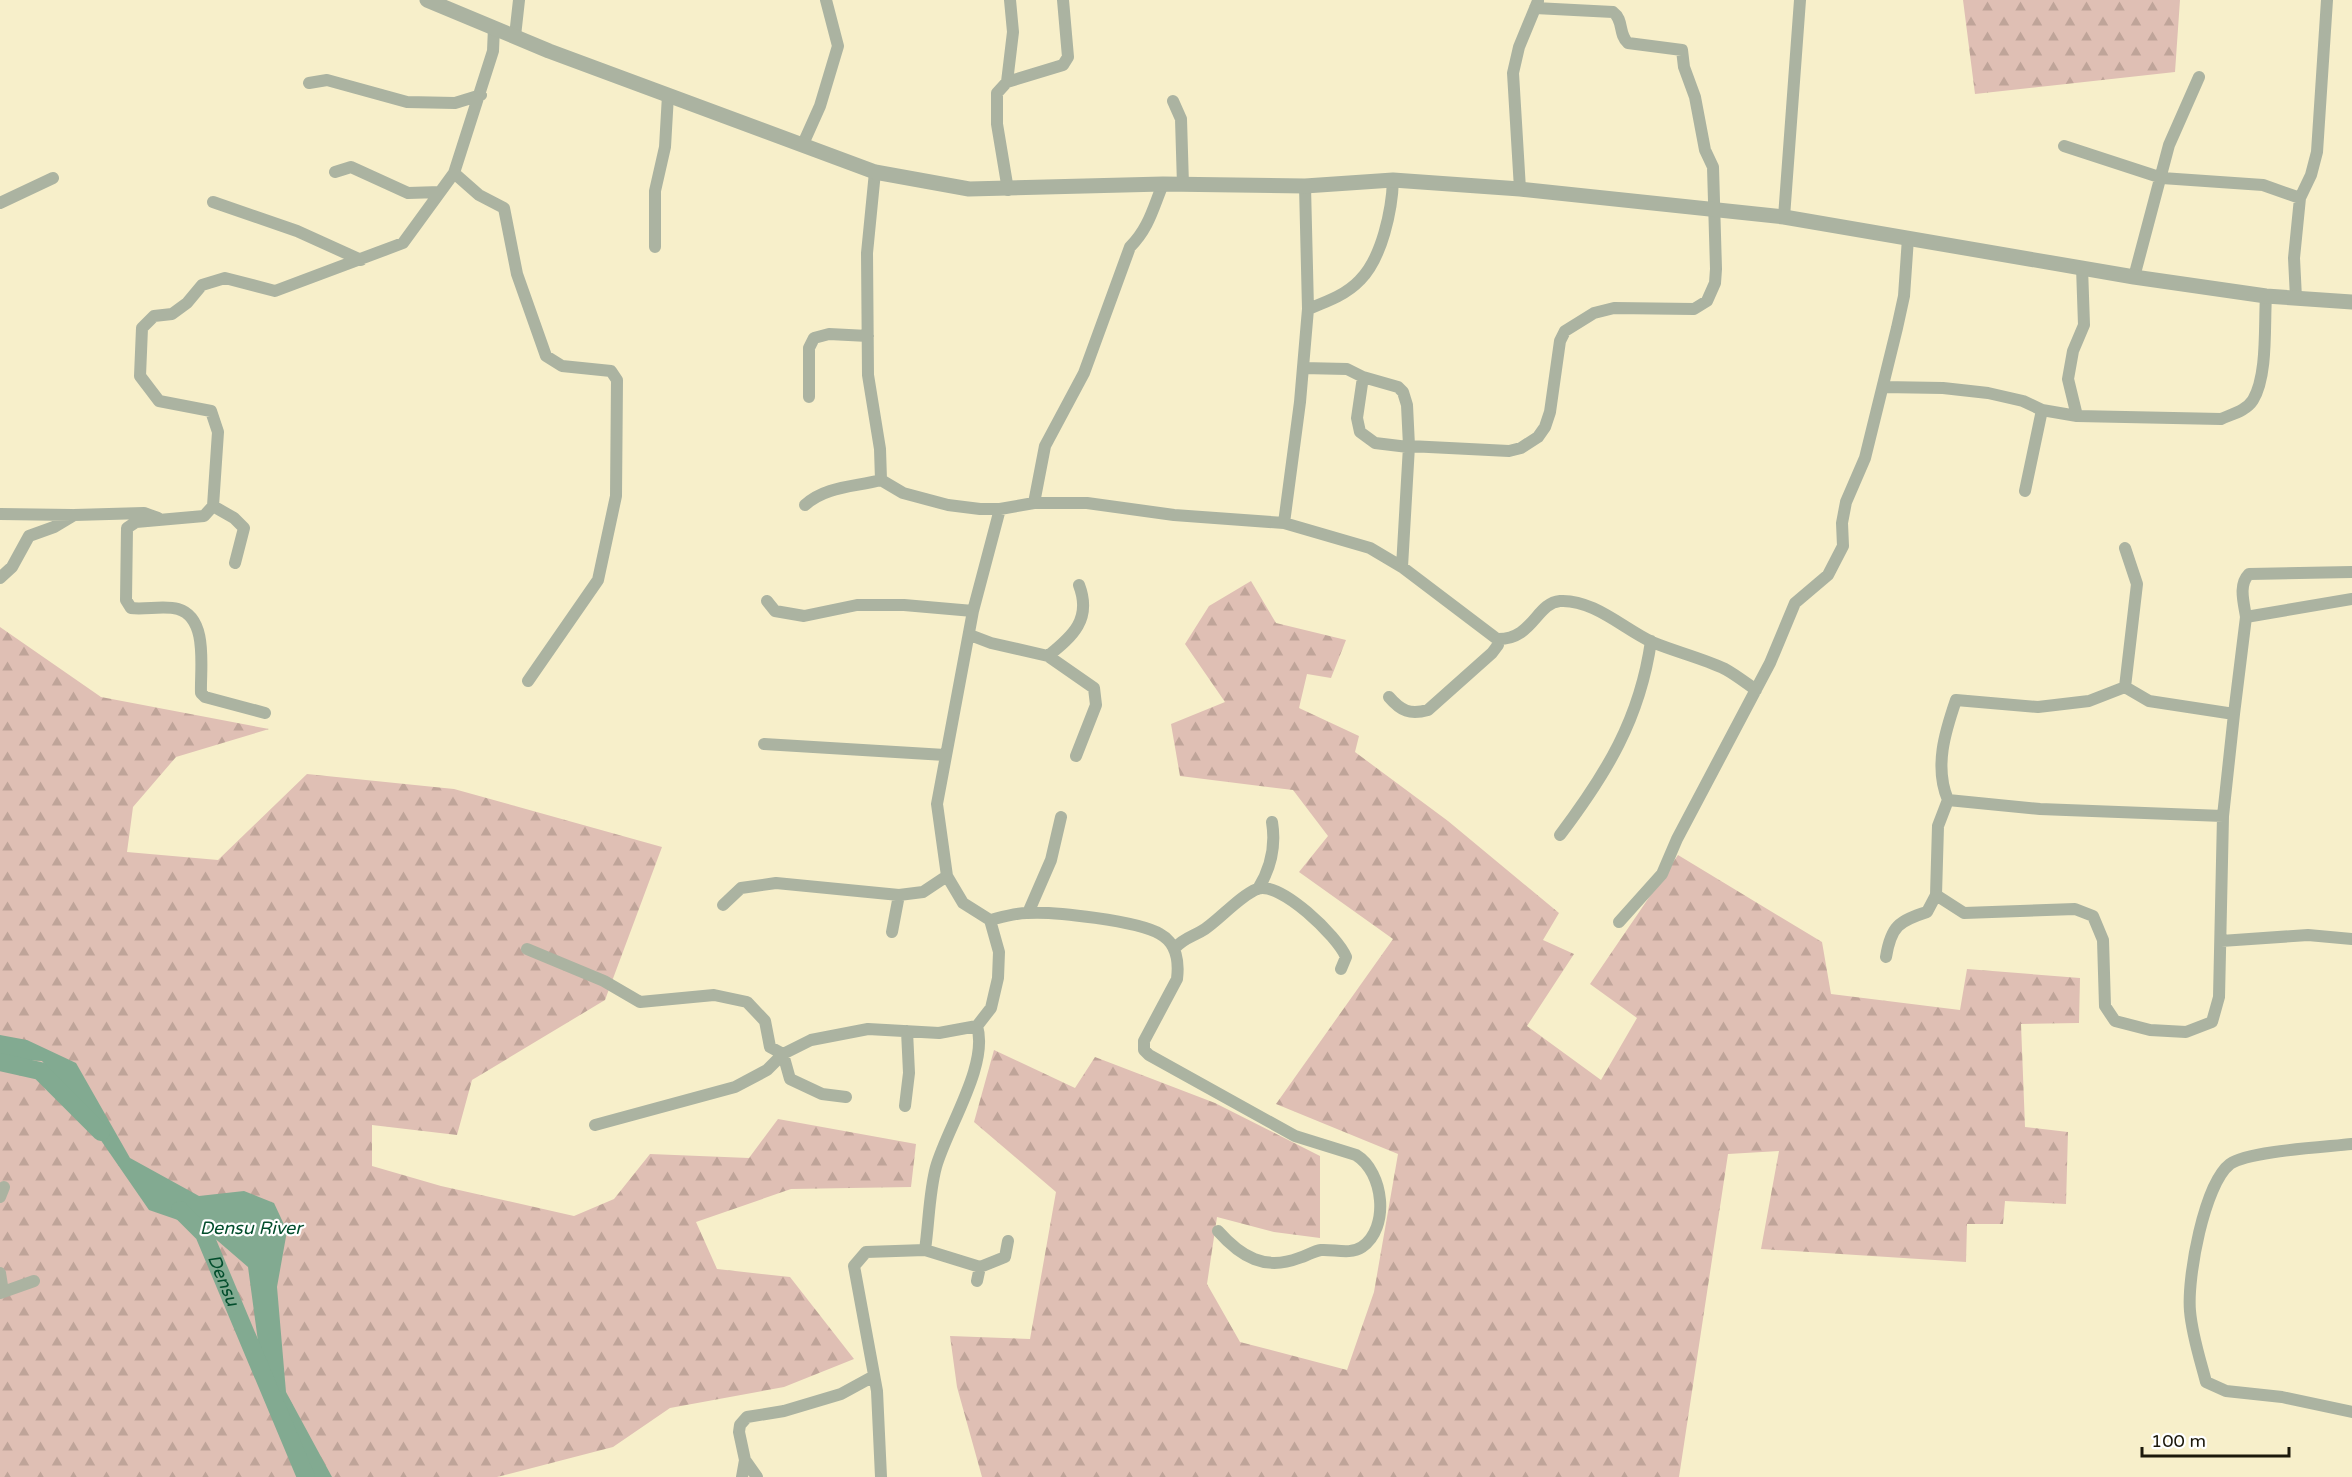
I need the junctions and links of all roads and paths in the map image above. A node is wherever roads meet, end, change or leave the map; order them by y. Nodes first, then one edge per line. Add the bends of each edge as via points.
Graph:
1 (427, 0) edge
2 (519, 0) edge
3 (826, 0) edge
4 (1010, 0) edge
5 (1063, 0) edge
6 (1800, 0) edge
7 (2327, 0) edge
8 (1537, 4) edge
9 (494, 27) junction
10 (515, 36) junction
11 (2199, 77) dead end
12 (1007, 81) junction
13 (309, 83) dead end
14 (481, 95) junction
15 (668, 95) junction
16 (1173, 101) dead end
17 (802, 144) junction
18 (2064, 146) dead end
19 (335, 172) dead end
20 (875, 172) junction
21 (454, 173) junction
22 (53, 178) dead end
23 (2162, 178) junction
24 (1393, 180) junction
25 (1163, 184) junction
26 (1183, 185) junction
27 (1305, 186) junction
28 (1520, 189) junction
29 (1008, 190) junction
30 (440, 192) junction
31 (2300, 198) junction
32 (213, 202) dead end
33 (0, 203) edge
34 (1717, 210) junction
35 (1784, 217) junction
36 (1908, 238) junction
37 (655, 247) dead end
38 (361, 260) junction
39 (2082, 267) junction
40 (2134, 277) junction
41 (2266, 296) junction
42 (2296, 298) junction
43 (2352, 302) edge
44 (1308, 309) junction
45 (868, 336) junction
46 (1303, 368) junction
47 (1363, 377) junction
48 (1882, 387) junction
49 (808, 397) dead end
50 (2042, 410) junction
51 (2077, 416) junction
52 (1409, 446) junction
53 (881, 480) junction
54 (2025, 491) dead end
55 (1034, 503) junction
56 (805, 505) dead end
57 (213, 506) junction
58 (1000, 509) junction
59 (0, 514) edge
60 (74, 515) junction
61 (162, 520) junction
62 (1284, 523) junction
63 (2125, 548) dead end
64 (235, 563) dead end
65 (1402, 567) junction
66 (2352, 573) edge
67 (0, 578) edge
68 (1079, 585) dead end
69 (2352, 599) edge
70 (767, 601) dead end
71 (974, 611) junction
72 (2246, 617) junction
73 (970, 635) junction
74 (1497, 639) junction
75 (1651, 641) junction
76 (1048, 656) junction
77 (528, 681) dead end
78 (2125, 687) junction
79 (1756, 690) junction
80 (1389, 697) dead end
81 (265, 712) dead end
82 (2234, 714) junction
83 (764, 744) dead end
84 (945, 755) junction
85 (1076, 756) dead end
86 (1948, 800) junction
87 (2223, 816) junction
88 (1061, 817) dead end
89 (1272, 822) dead end
90 (1560, 836) dead end
91 (947, 876) junction
92 (1258, 889) junction
93 (899, 895) junction
94 (1936, 895) junction
95 (723, 905) dead end
96 (1028, 913) junction
97 (990, 920) junction
98 (1619, 922) dead end
99 (892, 932) dead end
100 (2352, 939) edge
101 (2221, 941) junction
102 (1175, 948) junction
103 (527, 949) dead end
104 (1886, 957) dead end
105 (1341, 969) dead end
106 (977, 1026) junction
107 (907, 1030) junction
108 (783, 1054) junction
109 (846, 1096) dead end
110 (905, 1106) dead end
111 (595, 1125) dead end
112 (2352, 1144) edge
113 (1218, 1232) dead end
114 (1008, 1241) dead end
115 (926, 1250) junction
116 (980, 1267) junction
117 (0, 1274) edge
118 (34, 1281) dead end
119 (977, 1281) dead end
120 (2, 1292) edge
121 (874, 1376) junction
122 (2352, 1412) edge
123 (745, 1460) junction
124 (742, 1477) edge
125 (757, 1477) edge
126 (881, 1477) edge

1 - 9 street
2 - 10 street
3 - 17 street via 838,46 820,106
4 - 12 street via 1013,32
5 - 12 street via 1068,57 1063,65
6 - 35 street
7 - 31 street via 2317,152
8 - 28 street via 1513,73
8 - 34 street via 1612,12 1619,18 1628,44 1682,50 1705,150 1713,167
9 - 10 street
9 - 14 street via 493,51
10 - 15 street
11 - 23 street via 2169,145
12 - 29 street via 997,93 997,124
13 - 14 street via 327,80 407,102 455,103
14 - 21 street
15 - 17 street
15 - 37 street via 664,147 655,191
16 - 26 street via 1181,119
17 - 20 street
18 - 23 street
19 - 30 street via 351,166 408,193
20 - 29 street via 969,189
20 - 45 street via 867,253
21 - 30 street
21 - 77 street via 480,195 504,207 517,274 546,356 562,366 611,371 616,380 616,496 598,579
22 - 33 street
23 - 31 street via 2263,185
23 - 40 street
24 - 27 street
24 - 28 street
24 - 44 street via 1387,228 1362,279 1340,296
25 - 26 street
25 - 29 street
25 - 55 street via 1151,219 1130,247 1084,373 1045,446
26 - 27 street
27 - 44 street
28 - 34 street
30 - 38 street via 403,243
31 - 42 street via 2294,258
32 - 38 street via 297,231
34 - 35 street
34 - 52 street via 1715,283 1707,301 1694,309 1614,308 1594,313 1565,331 1557,354 1550,412 1545,427 1530,444 1509,451
35 - 36 street
36 - 39 street
36 - 48 street via 1904,296
38 - 57 street via 275,291 225,278 201,285 172,315 154,316 142,328 141,376 159,402 211,411 218,432
39 - 40 street
39 - 51 street via 2084,325 2068,369
40 - 41 street
41 - 42 street
41 - 51 street via 2261,374 2253,400 2240,412 2221,418
42 - 43 street
44 - 46 street
45 - 49 street via 829,334 814,338 809,348
45 - 53 street via 868,375
46 - 47 street via 1347,369
46 - 62 street
47 - 52 street via 1403,392
47 - 52 street via 1357,418 1360,432 1376,443
48 - 50 street via 1988,393 2023,400
48 - 79 street via 1865,458 1846,502 1843,546 1828,575 1795,603
50 - 51 street
50 - 54 street
52 - 65 street
53 - 56 street via 815,496
53 - 58 street via 903,493 948,505
55 - 58 street
55 - 62 street via 1087,503 1174,515
57 - 61 street via 204,516
57 - 64 street via 244,528
58 - 71 street
59 - 60 street
60 - 61 street via 144,513
60 - 67 street via 29,536 12,567
61 - 81 street via 136,522 127,528 126,600 131,608 177,609 191,617 199,632 201,693
62 - 65 street via 1370,548
63 - 78 street via 2137,584
65 - 74 street
66 - 72 street via 2249,574 2242,590
68 - 76 street via 1083,597 1078,626 1073,636
69 - 72 street
70 - 71 street via 775,611 804,616 857,604
71 - 73 street
72 - 82 street
73 - 76 street
73 - 84 street
74 - 75 street via 1511,639 1523,632 1551,603 1562,601 1587,606
74 - 80 street via 1492,653 1428,710 1404,712
75 - 79 street via 1726,670
75 - 90 street via 1645,679 1623,738 1606,773
76 - 85 street via 1094,688 1096,705
78 - 82 street via 2149,701
78 - 86 street via 2089,701 2038,707 1956,699 1941,760
79 - 98 street via 1662,874
82 - 87 street
83 - 84 street
84 - 91 street via 937,804
86 - 87 street via 2040,809
86 - 94 street via 1938,826
87 - 101 street
88 - 96 street via 1051,860
89 - 92 street via 1271,859
91 - 93 street via 923,892
91 - 97 street via 963,903
92 - 102 street
92 - 105 street via 1269,888 1284,896 1317,921 1343,950 1346,957
93 - 95 street via 776,883 741,888
93 - 99 street
94 - 101 street via 1964,913 2075,909 2093,916 2103,940 2105,1006 2115,1021 2150,1030 2186,1032 2212,1022 2219,997
94 - 104 street via 1928,912 1904,919 1890,935
96 - 97 street
96 - 102 street via 1133,926 1161,934
97 - 106 street via 999,952 998,978 991,1008
100 - 101 street via 2308,935
102 - 113 street via 1177,979 1144,1041 1144,1050 1295,1136 1365,1160 1379,1187 1378,1218 1363,1246 1353,1251 1320,1250 1283,1262 1264,1262 1244,1256
103 - 108 street via 604,981 640,1002 714,995 747,1002 765,1021 771,1047
106 - 107 street via 939,1033
106 - 115 street via 980,1037 974,1069 934,1176
107 - 108 street via 868,1029 811,1040
107 - 110 street via 909,1073
108 - 109 street via 790,1079 822,1094
108 - 111 street via 767,1070 735,1088
112 - 122 street via 2251,1156 2231,1163 2210,1192 2189,1292 2206,1382 2226,1391 2282,1397
114 - 116 street via 1005,1257
115 - 116 street
115 - 121 street via 866,1252 854,1266
116 - 119 street
117 - 120 street
118 - 120 street
121 - 123 street via 841,1394 747,1418 739,1432
121 - 126 street
123 - 124 street
123 - 125 street

